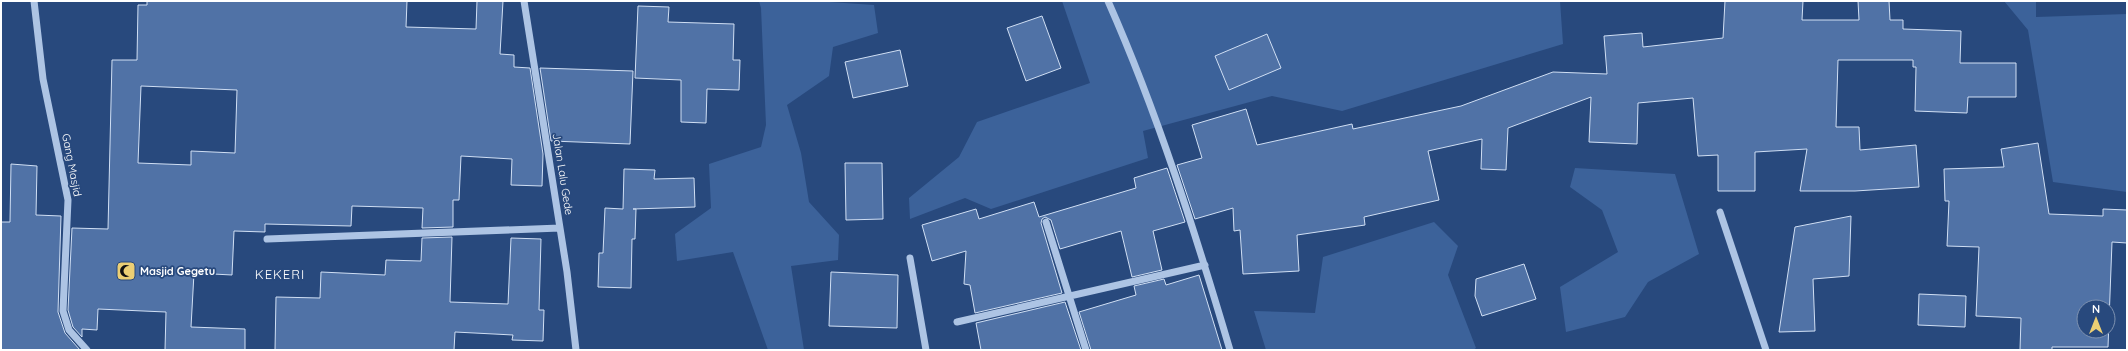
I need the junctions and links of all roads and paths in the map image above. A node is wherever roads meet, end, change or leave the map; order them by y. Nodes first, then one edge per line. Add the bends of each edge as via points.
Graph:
1 (34, 1) edge
2 (524, 1) edge
3 (1108, 1) edge
4 (1720, 212) dead end
5 (1046, 222) dead end
6 (560, 228) junction
7 (267, 239) dead end
8 (910, 258) dead end
9 (1205, 265) junction
10 (1070, 296) junction
11 (957, 322) dead end
12 (87, 350) edge
13 (576, 350) edge
14 (926, 350) edge
15 (1086, 350) edge
16 (1230, 350) edge
17 (1766, 350) edge

1 - 12 street, Gang Masjid via 43,79 68,200 64,318 72,335
2 - 6 street, Jalan Lalu Gede
3 - 9 street via 1145,90
4 - 17 street
5 - 10 street
6 - 7 street
6 - 13 street, Jalan Lalu Gede
8 - 14 street
9 - 10 street
9 - 16 street
10 - 11 street
10 - 15 street

